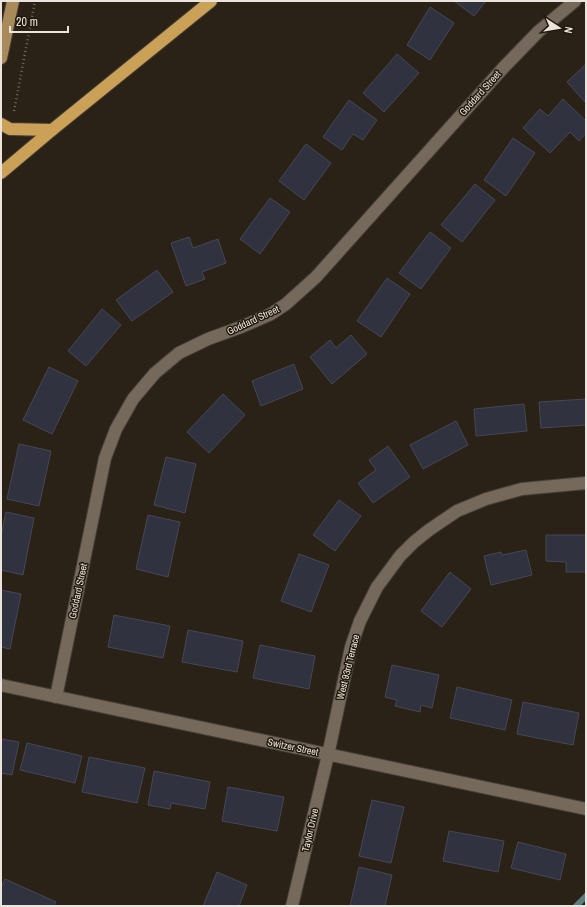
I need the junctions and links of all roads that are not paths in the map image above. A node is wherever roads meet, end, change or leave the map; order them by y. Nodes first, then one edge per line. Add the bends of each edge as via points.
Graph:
1 (13, 1) edge
2 (211, 1) edge
3 (575, 1) edge
4 (1, 58) edge
5 (1, 124) edge
6 (52, 130) junction
7 (1, 173) edge
8 (586, 483) edge
9 (1, 685) edge
10 (56, 697) junction
11 (328, 755) junction
12 (586, 809) edge
13 (292, 906) edge

1 - 4 main road
2 - 6 highway
3 - 10 street, Goddard Street via 539,31 504,67 316,277 271,314 179,353 155,373 133,399 116,429 106,458
5 - 6 highway via 10,129
6 - 7 highway
8 - 11 street, West 93rd Terrace via 522,489 486,499 457,511 429,530 400,556 377,587 360,621 351,647
9 - 10 street, Switzer Street
10 - 11 street, Switzer Street
11 - 12 street, Switzer Street
11 - 13 street, Taylor Drive

